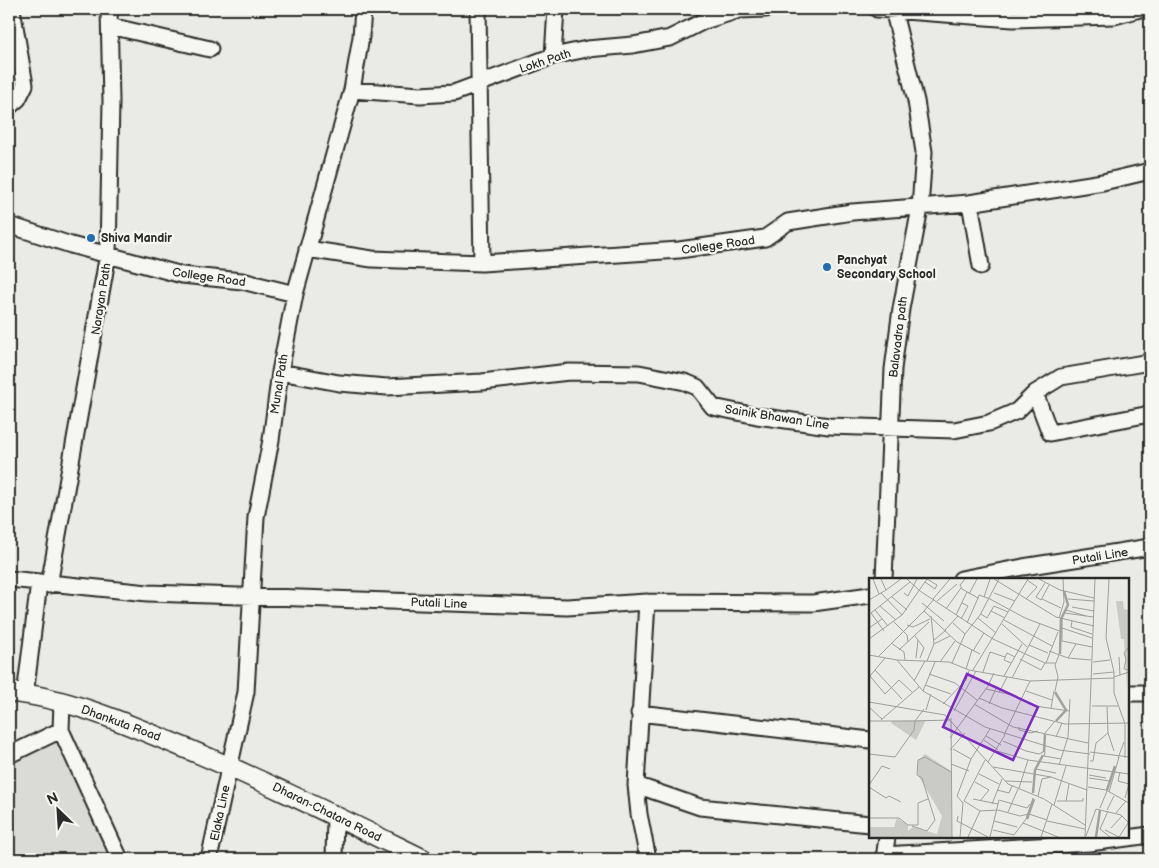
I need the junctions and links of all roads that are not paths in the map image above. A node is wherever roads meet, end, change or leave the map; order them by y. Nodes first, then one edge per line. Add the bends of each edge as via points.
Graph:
1 (12, 9) edge
2 (109, 9) edge
3 (363, 9) edge
4 (478, 9) edge
5 (556, 9) edge
6 (766, 9) edge
7 (877, 9) edge
8 (893, 9) edge
9 (1140, 9) edge
10 (110, 26) junction
11 (210, 49) dead end
12 (553, 56) junction
13 (479, 84) junction
14 (352, 90) junction
15 (9, 107) edge
16 (1150, 171) edge
17 (970, 203) junction
18 (920, 208) junction
19 (9, 225) edge
20 (307, 249) junction
21 (108, 254) junction
22 (482, 263) junction
23 (981, 266) dead end
24 (295, 294) junction
25 (1150, 362) edge
26 (280, 372) junction
27 (1035, 394) junction
28 (1150, 414) edge
29 (890, 429) junction
30 (1150, 548) edge
31 (884, 578) edge
32 (967, 578) edge
33 (9, 579) edge
34 (44, 584) junction
35 (869, 595) edge
36 (252, 596) junction
37 (647, 602) junction
38 (17, 693) edge
39 (1129, 693) edge
40 (1150, 693) edge
41 (62, 703) junction
42 (639, 713) junction
43 (61, 730) junction
44 (869, 740) edge
45 (9, 755) edge
46 (230, 766) junction
47 (636, 785) junction
48 (335, 816) junction
49 (869, 824) edge
50 (1150, 834) edge
51 (1129, 837) edge
52 (887, 838) edge
53 (1122, 838) edge
54 (884, 857) edge
55 (120, 859) edge
56 (210, 859) edge
57 (334, 859) edge
58 (423, 859) edge
59 (648, 859) edge

1 - 15 street via 25,85 18,99
2 - 10 street, Narayan Path
3 - 14 street, Munal Path
4 - 13 street
5 - 12 street
6 - 12 street, Lokh Path via 730,13 704,21 670,38
7 - 8 street
8 - 9 street via 1013,19 1114,16
8 - 18 street, Balavadra path via 916,101 924,152
10 - 11 street
10 - 21 street, Narayan Path via 112,101
12 - 13 street, Lokh Path
13 - 14 street, Lokh Path via 454,92 420,95
13 - 22 street
14 - 20 street, Munal Path
16 - 17 street, College Road via 1103,182
17 - 18 street, College Road
17 - 23 street
18 - 22 street, College Road via 852,212 788,222 765,238 679,250
18 - 29 street, Balavadra path via 901,309
19 - 21 street, College Road
20 - 22 street, College Road via 372,259
20 - 24 street, Munal Path
21 - 24 street, College Road via 182,276 242,281
21 - 34 street, Narayan Path
24 - 26 street, Munal Path
25 - 27 street, Sainik Bhawan Line via 1061,377
26 - 29 street, Sainik Bhawan Line via 339,383 387,387 482,382 569,372 638,373 697,387 713,407 829,426
26 - 36 street, Munal Path via 256,517
27 - 28 street via 1050,433
27 - 29 street, Sainik Bhawan Line via 1017,411 989,423 954,430
29 - 31 street, Balavadra path
30 - 32 street, Putali Line
33 - 34 street, Putali Line
34 - 36 street, Putali Line via 148,593
34 - 38 street, Narayan Path
35 - 37 street, Putali Line via 812,603
36 - 37 street, Putali Line via 567,607
36 - 46 street, Munal Path via 246,692
37 - 42 street
38 - 41 main road, Dhankuta Road
39 - 40 street
41 - 43 street
41 - 46 main road, Dhankuta Road via 133,726
42 - 44 street
42 - 47 street
43 - 45 street
43 - 55 street
46 - 48 main road, Dharan-Chatara Road
46 - 56 street, Elaka Line
47 - 49 street via 700,807
47 - 59 street
48 - 57 street
48 - 58 main road, Dharan-Chatara Road
50 - 51 street
52 - 54 street
53 - 54 street via 1079,844

